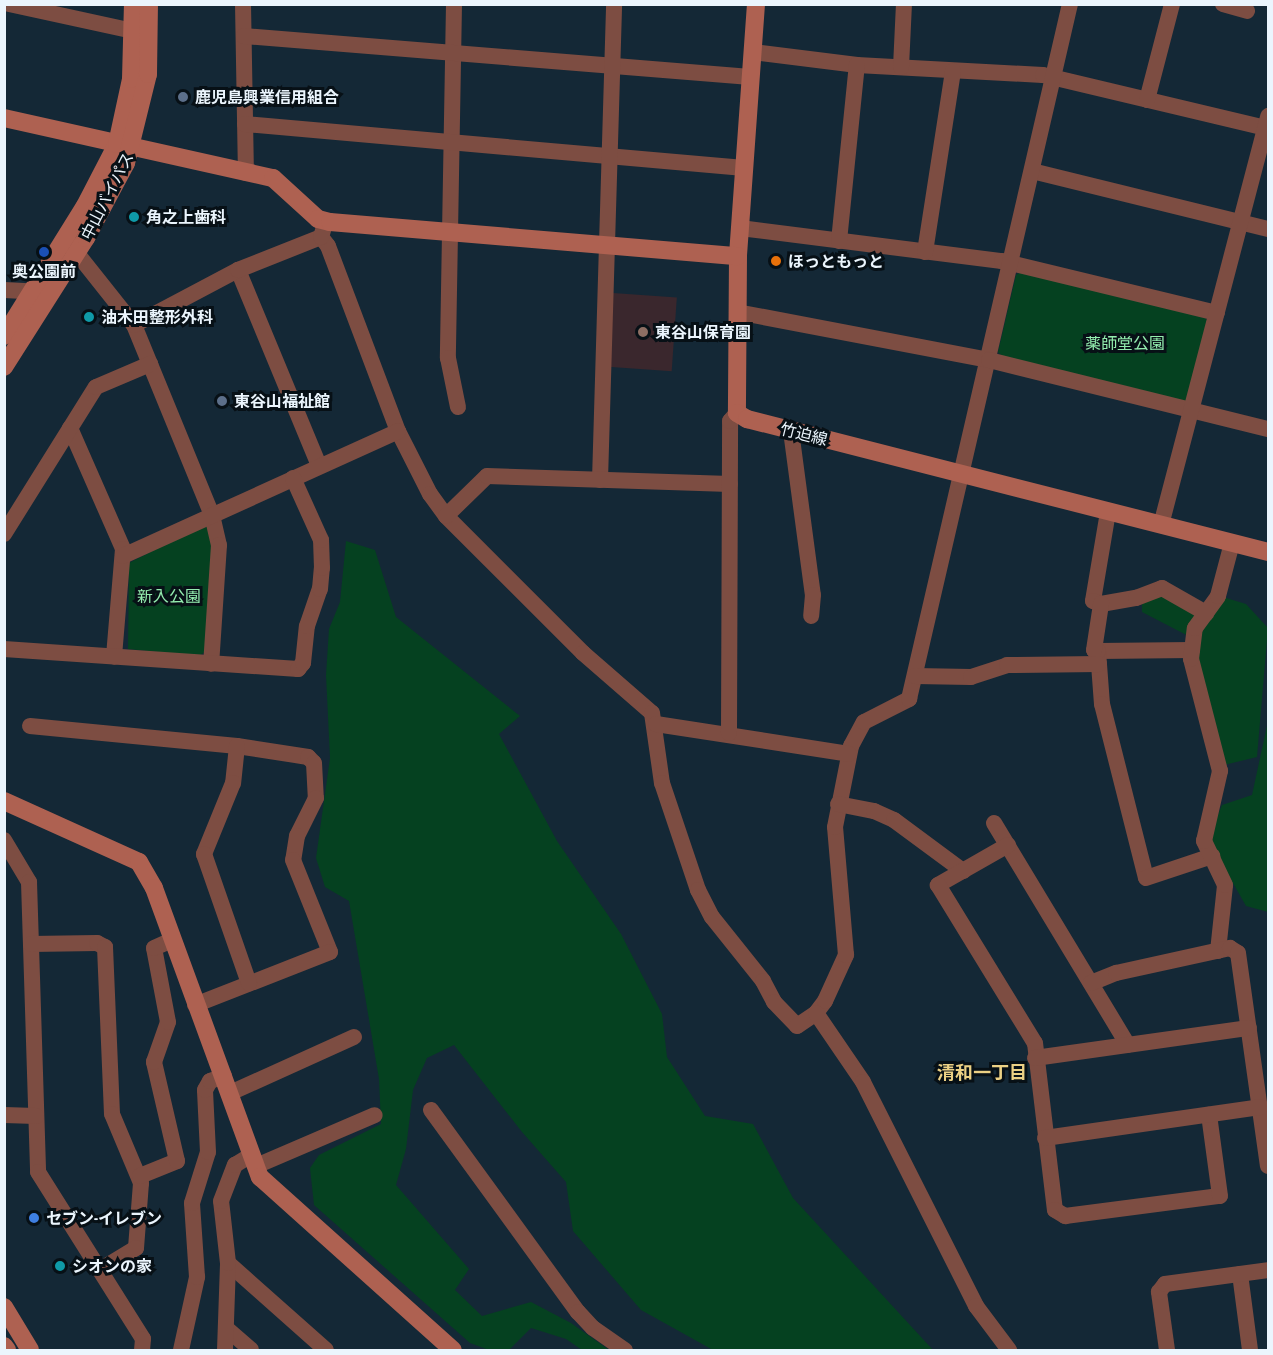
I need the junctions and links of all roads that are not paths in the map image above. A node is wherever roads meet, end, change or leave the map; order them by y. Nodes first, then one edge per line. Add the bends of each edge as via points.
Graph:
1 (9, 4) edge
2 (133, 4) edge
3 (149, 4) edge
4 (243, 4) edge
5 (454, 4) edge
6 (614, 4) edge
7 (756, 4) edge
8 (904, 4) edge
9 (1070, 4) edge
10 (1172, 4) edge
11 (1223, 4) edge
12 (1247, 11) dead end
13 (133, 31) junction
14 (244, 36) junction
15 (753, 52) junction
16 (453, 53) junction
17 (858, 65) junction
18 (612, 66) junction
19 (901, 67) junction
20 (953, 71) junction
21 (750, 77) junction
22 (1053, 77) junction
23 (1147, 100) junction
24 (4, 118) edge
25 (1267, 122) edge
26 (245, 124) junction
27 (452, 142) junction
28 (124, 146) junction
29 (608, 156) junction
30 (744, 168) junction
31 (1032, 171) junction
32 (246, 172) junction
33 (1241, 222) junction
34 (740, 228) junction
35 (324, 229) junction
36 (1269, 229) edge
37 (452, 231) junction
38 (65, 238) junction
39 (839, 241) junction
40 (605, 245) junction
41 (77, 252) junction
42 (925, 252) junction
43 (738, 256) junction
44 (1011, 264) junction
45 (238, 270) junction
46 (4, 290) edge
47 (32, 291) junction
48 (51, 293) junction
49 (737, 312) junction
50 (1217, 313) junction
51 (134, 325) junction
52 (4, 336) edge
53 (989, 360) junction
54 (150, 363) junction
55 (4, 367) edge
56 (458, 407) dead end
57 (1192, 409) junction
58 (736, 412) junction
59 (70, 428) junction
60 (1269, 429) edge
61 (398, 431) junction
62 (791, 431) junction
63 (319, 466) junction
64 (963, 475) junction
65 (293, 478) junction
66 (600, 480) junction
67 (730, 484) junction
68 (1108, 512) junction
69 (212, 515) junction
70 (446, 516) junction
71 (1161, 525) junction
72 (4, 534) edge
73 (1232, 543) junction
74 (1269, 552) edge
75 (123, 556) junction
76 (1101, 604) junction
77 (1206, 613) junction
78 (812, 616) dead end
79 (4, 649) edge
80 (1192, 650) junction
81 (114, 657) junction
82 (1099, 658) junction
83 (211, 664) junction
84 (915, 676) junction
85 (656, 724) junction
86 (30, 726) dead end
87 (729, 734) junction
88 (237, 746) junction
89 (849, 754) junction
90 (4, 801) edge
91 (838, 804) junction
92 (994, 823) dead end
93 (4, 840) edge
94 (1008, 845) junction
95 (1212, 856) junction
96 (963, 871) junction
97 (172, 940) junction
98 (31, 944) junction
99 (1218, 951) junction
100 (249, 983) junction
101 (1091, 983) junction
102 (195, 1005) junction
103 (816, 1013) junction
104 (1249, 1028) junction
105 (354, 1038) dead end
106 (1128, 1045) junction
107 (1035, 1058) junction
108 (227, 1084) junction
109 (1260, 1107) junction
110 (431, 1110) dead end
111 (4, 1115) edge
112 (375, 1115) dead end
113 (1209, 1115) junction
114 (36, 1116) junction
115 (1045, 1138) junction
116 (1267, 1139) edge
117 (253, 1161) junction
118 (1269, 1166) edge
119 (140, 1176) junction
120 (228, 1263) junction
121 (100, 1270) junction
122 (1269, 1270) edge
123 (1240, 1274) junction
124 (4, 1307) edge
125 (226, 1328) junction
126 (26, 1344) edge
127 (5, 1348) edge
128 (142, 1350) edge
129 (181, 1350) edge
130 (225, 1350) edge
131 (251, 1350) edge
132 (326, 1350) edge
133 (453, 1350) edge
134 (625, 1350) edge
135 (1009, 1350) edge
136 (1167, 1350) edge
137 (1250, 1350) edge

1 - 13 street
2 - 13 street, 中山バイパス
3 - 28 street, 中山バイパス via 148,74
4 - 14 street
5 - 16 street
6 - 18 street
7 - 15 street
8 - 19 street
9 - 22 street
10 - 23 street
11 - 12 street
13 - 28 street, 中山バイパス
14 - 16 street
14 - 26 street
15 - 17 street
15 - 21 street
16 - 18 street
16 - 27 street
17 - 19 street
17 - 39 street
18 - 21 street
18 - 29 street
19 - 20 street
20 - 22 street
20 - 42 street
21 - 30 street
22 - 23 street
22 - 31 street
23 - 25 street
24 - 28 street
25 - 33 street
26 - 27 street
26 - 32 street
27 - 29 street
27 - 37 street
28 - 32 street
28 - 38 street, 中山バイパス
28 - 41 street, 中山バイパス
29 - 30 street
29 - 40 street
30 - 34 street
31 - 33 street
31 - 44 street
32 - 35 street via 275,179
33 - 36 street
33 - 50 street
34 - 39 street
34 - 43 street
35 - 37 street
35 - 45 street
35 - 61 street
37 - 40 street
37 - 56 street via 448,358
38 - 41 street
38 - 47 street, 中山バイパス
39 - 42 street
40 - 43 street
40 - 66 street
41 - 48 street, 中山バイパス
41 - 51 street
42 - 44 street
43 - 49 street
44 - 50 street
44 - 53 street
45 - 51 street
45 - 63 street
46 - 47 street
47 - 48 street
47 - 52 street, 中山バイパス
48 - 55 street, 中山バイパス
49 - 53 street
49 - 58 street
50 - 57 street
51 - 54 street
53 - 57 street
53 - 64 street
54 - 59 street via 96,387
54 - 69 street
57 - 60 street
57 - 71 street
58 - 62 street, 竹迫線 via 747,419
58 - 67 street via 730,421
59 - 72 street
59 - 75 street
61 - 63 street
61 - 70 street via 430,494
62 - 64 street, 竹迫線
62 - 78 street via 813,596
63 - 65 street
64 - 68 street, 竹迫線
64 - 84 street
65 - 69 street
65 - 83 street via 321,540 320,589 307,626 303,663 289,669
66 - 67 street
66 - 70 street via 487,476
67 - 87 street
68 - 71 street, 竹迫線
68 - 76 street via 1093,601
69 - 75 street
69 - 83 street via 219,544
70 - 85 street via 583,653 645,706
71 - 73 street, 竹迫線
73 - 74 street, 竹迫線
73 - 77 street via 1218,596
75 - 81 street
76 - 77 street via 1162,588
76 - 82 street via 1094,650
77 - 80 street via 1195,627
79 - 81 street
80 - 82 street
80 - 95 street via 1191,659 1220,771 1204,841
81 - 83 street
82 - 84 street via 1007,665 971,677
82 - 95 street via 1111,746 1146,878
84 - 89 street via 906,703 864,722 854,736
85 - 87 street
85 - 103 street via 662,783 698,890 712,917 763,981 774,1002 797,1026
86 - 88 street
87 - 89 street
88 - 100 street via 233,783 204,854
88 - 100 street via 308,757 314,763 316,798 297,836 293,860 330,952
89 - 91 street
90 - 97 street via 139,862 148,873
91 - 96 street via 874,811 894,820
91 - 103 street via 837,880 846,955
92 - 94 street
93 - 98 street via 29,882
94 - 96 street
94 - 101 street
95 - 99 street via 1225,885
96 - 107 street via 938,885 1035,1042
97 - 102 street
97 - 119 street via 154,948 168,1022 154,1062 177,1161
98 - 114 street
98 - 119 street via 97,943 105,947 112,1114
99 - 101 street via 1116,973
99 - 104 street via 1230,948 1241,958
100 - 102 street
101 - 106 street
102 - 108 street
103 - 135 street via 863,1082 976,1306
104 - 106 street
104 - 109 street
105 - 108 street
106 - 107 street
107 - 115 street
108 - 117 street
108 - 129 street via 210,1081 205,1090 208,1152 192,1203 196,1277
109 - 113 street
109 - 116 street
110 - 134 street via 579,1312 593,1328
111 - 114 street
112 - 117 street
113 - 115 street
113 - 115 street via 1220,1196 1065,1216 1055,1210
114 - 121 street via 38,1172
116 - 118 street
117 - 120 street via 235,1165 221,1202
117 - 133 street via 272,1189
119 - 121 street via 136,1248
120 - 125 street
120 - 132 street
121 - 128 street via 143,1339
122 - 123 street
123 - 136 street via 1165,1284 1159,1292
123 - 137 street
124 - 126 street
125 - 130 street
125 - 131 street
126 - 127 street

